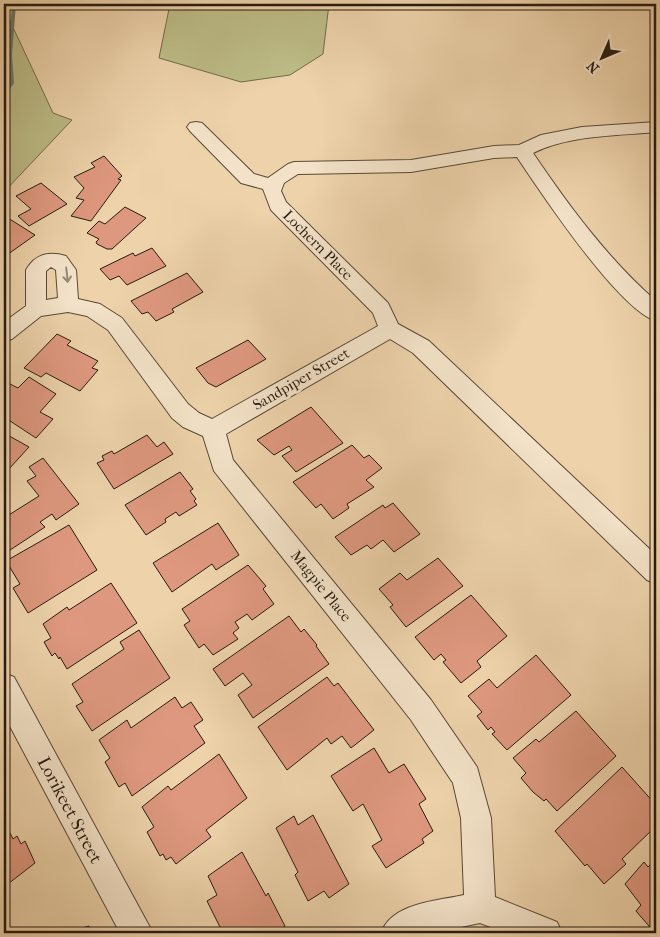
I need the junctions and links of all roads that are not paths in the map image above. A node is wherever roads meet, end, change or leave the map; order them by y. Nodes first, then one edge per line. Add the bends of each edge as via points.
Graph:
1 (196, 127) dead end
2 (656, 127) edge
3 (522, 151) junction
4 (273, 185) junction
5 (78, 306) junction
6 (36, 309) junction
7 (656, 313) edge
8 (390, 329) junction
9 (4, 333) edge
10 (213, 430) junction
11 (656, 572) edge
12 (4, 687) edge
13 (480, 907) junction
14 (137, 933) edge
15 (397, 933) edge
16 (546, 933) edge

1 - 4 street via 248,179
2 - 3 street via 547,139
3 - 4 street via 494,152 401,167 303,167 281,175
3 - 7 street via 584,240
4 - 8 street, Lochern Place via 273,198 278,205 376,304
5 - 6 street
6 -> 5 street via 36,270 51,260 62,263 67,270
5 - 10 street via 115,324 180,411
6 - 9 street
8 - 10 street, Sandpiper Street
8 - 11 street via 421,347
10 - 13 street, Magpie Place via 222,464 421,710 467,777 476,818
12 - 14 street, Lorikeet Street
13 - 15 street via 416,921
13 - 16 street

